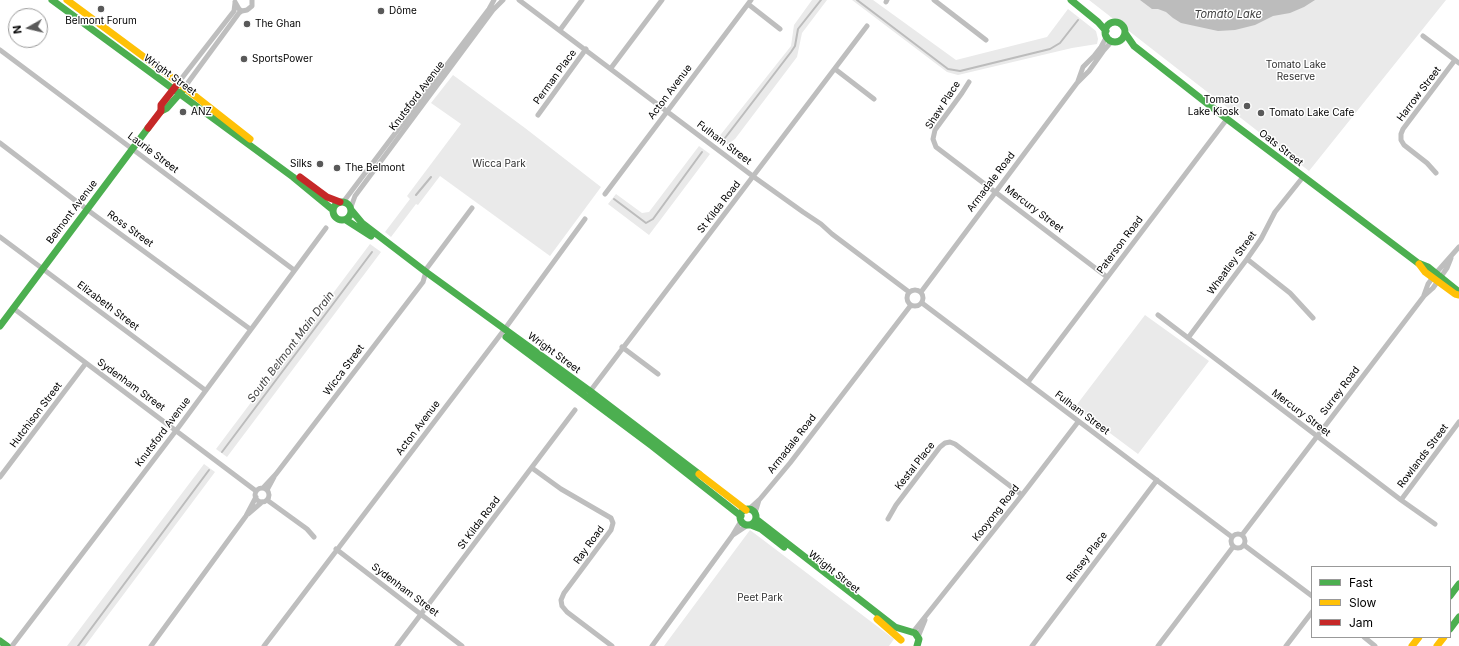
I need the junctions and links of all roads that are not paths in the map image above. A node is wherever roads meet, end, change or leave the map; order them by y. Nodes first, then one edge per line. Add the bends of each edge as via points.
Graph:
1 (52, 0) edge
2 (67, 0) edge
3 (252, 0) edge
4 (494, 0) edge
5 (503, 0) edge
6 (519, 0) edge
7 (523, 0) edge
8 (582, 0) edge
9 (662, 0) edge
10 (934, 0) edge
11 (1073, 1) edge
12 (235, 2) edge
13 (749, 2) edge
14 (529, 6) junction
15 (242, 11) junction
16 (1111, 23) junction
17 (867, 26) dead end
18 (780, 28) dead end
19 (560, 30) junction
20 (1125, 33) junction
21 (1424, 36) dead end
22 (1111, 37) junction
23 (986, 40) dead end
24 (1134, 46) junction
25 (586, 49) junction
26 (0, 50) edge
27 (1457, 62) edge
28 (611, 68) junction
29 (835, 69) junction
30 (969, 82) dead end
31 (179, 89) junction
32 (874, 98) dead end
33 (667, 111) junction
34 (538, 115) dead end
35 (1227, 119) junction
36 (932, 139) joint
37 (0, 142) edge
38 (132, 148) junction
39 (1436, 173) dead end
40 (754, 177) junction
41 (1303, 177) junction
42 (995, 191) junction
43 (605, 194) dead end
44 (342, 202) junction
45 (87, 208) junction
46 (472, 208) dead end
47 (351, 209) junction
48 (333, 210) junction
49 (585, 219) dead end
50 (346, 220) junction
51 (326, 228) dead end
52 (0, 237) edge
53 (1459, 247) edge
54 (1247, 259) junction
55 (42, 269) junction
56 (294, 270) junction
57 (425, 274) junction
58 (1107, 277) junction
59 (1437, 277) junction
60 (909, 292) junction
61 (921, 292) junction
62 (1459, 294) edge
63 (922, 303) junction
64 (911, 305) junction
65 (13, 308) junction
66 (1158, 315) dead end
67 (1313, 318) dead end
68 (0, 326) edge
69 (250, 329) junction
70 (502, 332) junction
71 (1188, 338) junction
72 (622, 347) junction
73 (86, 363) junction
74 (658, 374) dead end
75 (1028, 382) junction
76 (205, 390) junction
77 (587, 395) junction
78 (575, 410) dead end
79 (1078, 422) junction
80 (1459, 422) edge
81 (176, 430) junction
82 (1318, 437) junction
83 (532, 468) junction
84 (0, 478) edge
85 (1157, 480) junction
86 (265, 489) junction
87 (256, 491) junction
88 (1022, 495) junction
89 (256, 498) junction
90 (1401, 500) junction
91 (265, 501) junction
92 (752, 513) junction
93 (246, 516) junction
94 (741, 518) junction
95 (888, 519) dead end
96 (1435, 524) dead end
97 (749, 525) junction
98 (1242, 535) junction
99 (732, 536) junction
100 (1232, 536) junction
101 (314, 537) dead end
102 (1244, 545) junction
103 (1234, 547) junction
104 (336, 549) junction
105 (1459, 584) edge
106 (1311, 595) edge
107 (1451, 595) edge
108 (1311, 613) edge
109 (421, 614) junction
110 (927, 615) junction
111 (1459, 617) edge
112 (1451, 628) edge
113 (910, 632) junction
114 (1365, 638) edge
115 (1418, 638) edge
116 (1443, 638) edge
117 (0, 641) edge
118 (920, 643) edge
119 (901, 644) edge
120 (7, 646) edge
121 (12, 646) edge
122 (151, 646) edge
123 (264, 646) edge
124 (397, 646) edge
125 (462, 646) edge
126 (612, 646) edge
127 (652, 646) edge
128 (1032, 646) edge
129 (1158, 646) edge
130 (1286, 646) edge
131 (1375, 646) edge
132 (1412, 646) edge
133 (1437, 646) edge

1 - 31 main road, Wright Street
2 - 31 main road, Wright Street
3 - 15 street, Belmont Avenue via 250,9
4 - 44 street, Knutsford Avenue
5 - 47 street, Knutsford Avenue via 355,196
6 - 14 street, Fulham Street
7 - 14 street, Fulham Street
8 - 19 street
9 - 28 street
10 - 23 street
11 - 16 main road, Oats Street
11 - 22 main road, Oats Street
12 - 15 street, Belmont Avenue
12 - 31 street, Belmont Avenue via 234,11
13 - 18 street
13 - 33 street, Acton Avenue
14 - 19 street, Fulham Street
15 - 31 street, Belmont Avenue
16 - 20 main road via 1120,23
16 - 22 main road via 1108,26
17 - 29 street, St Kilda Road
19 - 25 street, Fulham Street
20 - 22 main road via 1123,38
20 - 24 main road, Oats Street
21 - 27 street
22 - 24 main road, Oats Street
22 - 42 street, Armadale Road via 1089,71 1077,83
24 - 35 main road, Oats Street
25 - 28 street, Fulham Street
25 - 34 street, Perman Place
26 - 38 street, Laurie Street
27 - 39 street, Harrow Street via 1401,134 1404,145
28 - 33 street, Fulham Street
29 - 32 street
29 - 40 street, St Kilda Road
30 - 36 street, Shaw Place via 935,130
31 - 38 main road, Belmont Avenue via 167,108 161,111
31 - 44 main road, Wright Street via 321,193
31 - 48 main road, Wright Street
33 - 40 street, Fulham Street
33 - 43 street, Acton Avenue
35 - 41 main road, Oats Street
35 - 58 street, Paterson Road
36 - 42 street, Mercury Street via 936,147
37 - 45 street, Ross Street
38 - 45 main road, Belmont Avenue
38 - 56 street, Laurie Street
40 - 60 street, Fulham Street via 821,224
40 - 72 street, St Kilda Road
41 - 54 street, Wheatley Street via 1275,212
41 - 59 main road, Oats Street via 1418,263 1424,272
42 - 58 street, Mercury Street
42 - 61 street, Armadale Road
44 - 47 main road, Wright Street via 349,204
44 - 48 main road via 335,205
45 - 55 main road, Belmont Avenue
45 - 69 street, Ross Street
46 - 57 street, Wicca Street via 428,266
47 - 50 main road
47 - 57 main road, Wright Street via 362,223
48 - 50 main road, Wright Street via 337,218
49 - 70 street, Acton Avenue
50 - 57 main road, Wright Street
51 - 56 street, Knutsford Avenue
52 - 55 street, Elizabeth Street
53 - 59 street, Surrey Road via 1443,264
54 - 67 street via 1290,293
54 - 71 street, Wheatley Street
55 - 65 main road, Belmont Avenue
55 - 76 street, Elizabeth Street
56 - 69 street, Knutsford Avenue
57 - 70 main road, Wright Street
57 - 86 street, Wicca Street via 423,282
58 - 75 street, Paterson Road
59 - 62 main road, Oats Street via 1454,294
59 - 82 street, Surrey Road via 1433,288 1424,296
60 - 61 street
60 - 64 street via 907,296
61 - 63 street via 924,299
63 - 64 street via 919,306
63 - 75 street, Fulham Street
64 - 92 street, Armadale Road via 760,499
65 - 68 main road, Belmont Avenue
65 - 73 street, Sydenham Street
66 - 71 street, Mercury Street
69 - 76 street, Knutsford Avenue
70 - 77 main road, Wright Street
70 - 104 street, Acton Avenue
71 - 82 street, Mercury Street
72 - 74 street
72 - 77 street, St Kilda Road
73 - 81 street, Sydenham Street
73 - 84 street, Hutchison Street
75 - 79 street, Fulham Street
76 - 81 street, Knutsford Avenue
77 - 92 main road, Wright Street
77 - 94 main road, Wright Street via 727,504
78 - 83 street, St Kilda Road
79 - 85 street, Fulham Street
79 - 88 street, Kooyong Road
80 - 90 street, Rowlands Street
81 - 87 street, Sydenham Street
81 - 121 street, Knutsford Avenue
82 - 90 street, Mercury Street
82 - 98 street, Surrey Road
83 - 109 street, St Kilda Road
83 - 126 street, Ray Road via 561,489 611,518 611,530 561,600 567,612
85 - 100 street, Fulham Street
85 - 128 street, Rinsey Place
86 - 87 street
86 - 91 street via 269,494
87 - 89 street
88 - 95 street, Kestal Place via 950,442 940,447
88 - 110 street, Kooyong Road
89 - 91 street via 258,501
89 - 93 street
90 - 96 street, Mercury Street
91 - 93 street
91 - 101 street via 307,529
92 - 94 main road via 742,512
92 - 97 main road via 754,522
92 - 113 main road, Wright Street via 769,530 895,627
93 - 122 street
94 - 97 main road via 744,524
94 - 99 street
97 - 99 street
97 - 119 main road, Wright Street via 761,530 792,552 885,625
98 - 100 street
98 - 102 street
99 - 127 street
100 - 103 street via 1230,542
102 - 103 street via 1240,548
102 - 106 street
103 - 129 street
104 - 109 street, Sydenham Street
104 - 123 street, Acton Avenue
105 - 107 main road
108 - 130 street
109 - 124 street, St Kilda Road
109 - 125 street, Sydenham Street
110 - 113 street, Kooyong Road
110 - 118 street, Kooyong Road
111 - 112 main road
113 - 118 main road, Wright Street
113 - 119 main road via 902,636
114 - 131 street
115 - 132 main road
116 - 133 main road
117 - 120 main road

